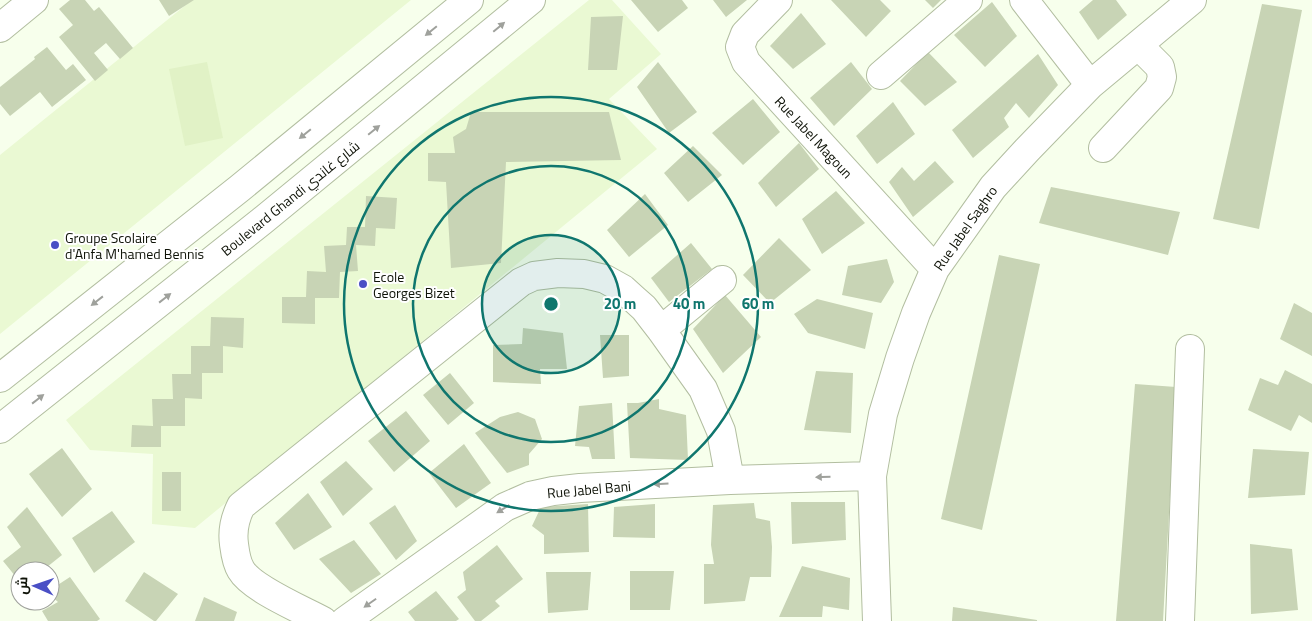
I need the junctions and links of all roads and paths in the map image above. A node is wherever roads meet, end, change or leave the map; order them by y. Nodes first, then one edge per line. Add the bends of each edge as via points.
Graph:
1 (34, 0) edge
2 (469, 0) edge
3 (531, 0) edge
4 (778, 0) edge
5 (968, 0) edge
6 (1024, 0) edge
7 (1192, 0) edge
8 (0, 28) edge
9 (1138, 45) junction
10 (881, 75) dead end
11 (1090, 85) junction
12 (1103, 148) dead end
13 (936, 269) junction
14 (722, 280) dead end
15 (661, 330) junction
16 (1190, 349) dead end
17 (0, 378) edge
18 (0, 429) edge
19 (872, 476) junction
20 (730, 480) junction
21 (324, 621) edge
22 (345, 621) edge
23 (877, 621) edge
24 (1180, 621) edge

1 - 8 street
2 -> 17 street via 240,188
18 -> 3 street, Boulevard Ghandi شارع غاندي via 262,221
4 - 13 street, Rue Jabel Magoun via 745,34 736,62
5 - 10 street
6 - 11 street
7 - 9 street, Rue Jabel Saghro
9 - 11 street, Rue Jabel Saghro
9 - 12 street via 1160,67 1159,88
11 - 13 street, Rue Jabel Saghro via 993,188
13 - 19 street, Rue Jabel Saghro via 897,368 883,414
14 - 15 street
15 - 20 street via 703,389 721,430
15 - 21 street via 634,298 605,279 571,273 534,276 521,282 241,506 233,538 241,570 259,588
16 - 24 street
19 -> 20 street, Rue Jabel Bani
19 - 23 street, Rue Jabel Saghro
20 -> 22 street, Rue Jabel Bani via 580,488 530,496 505,507

